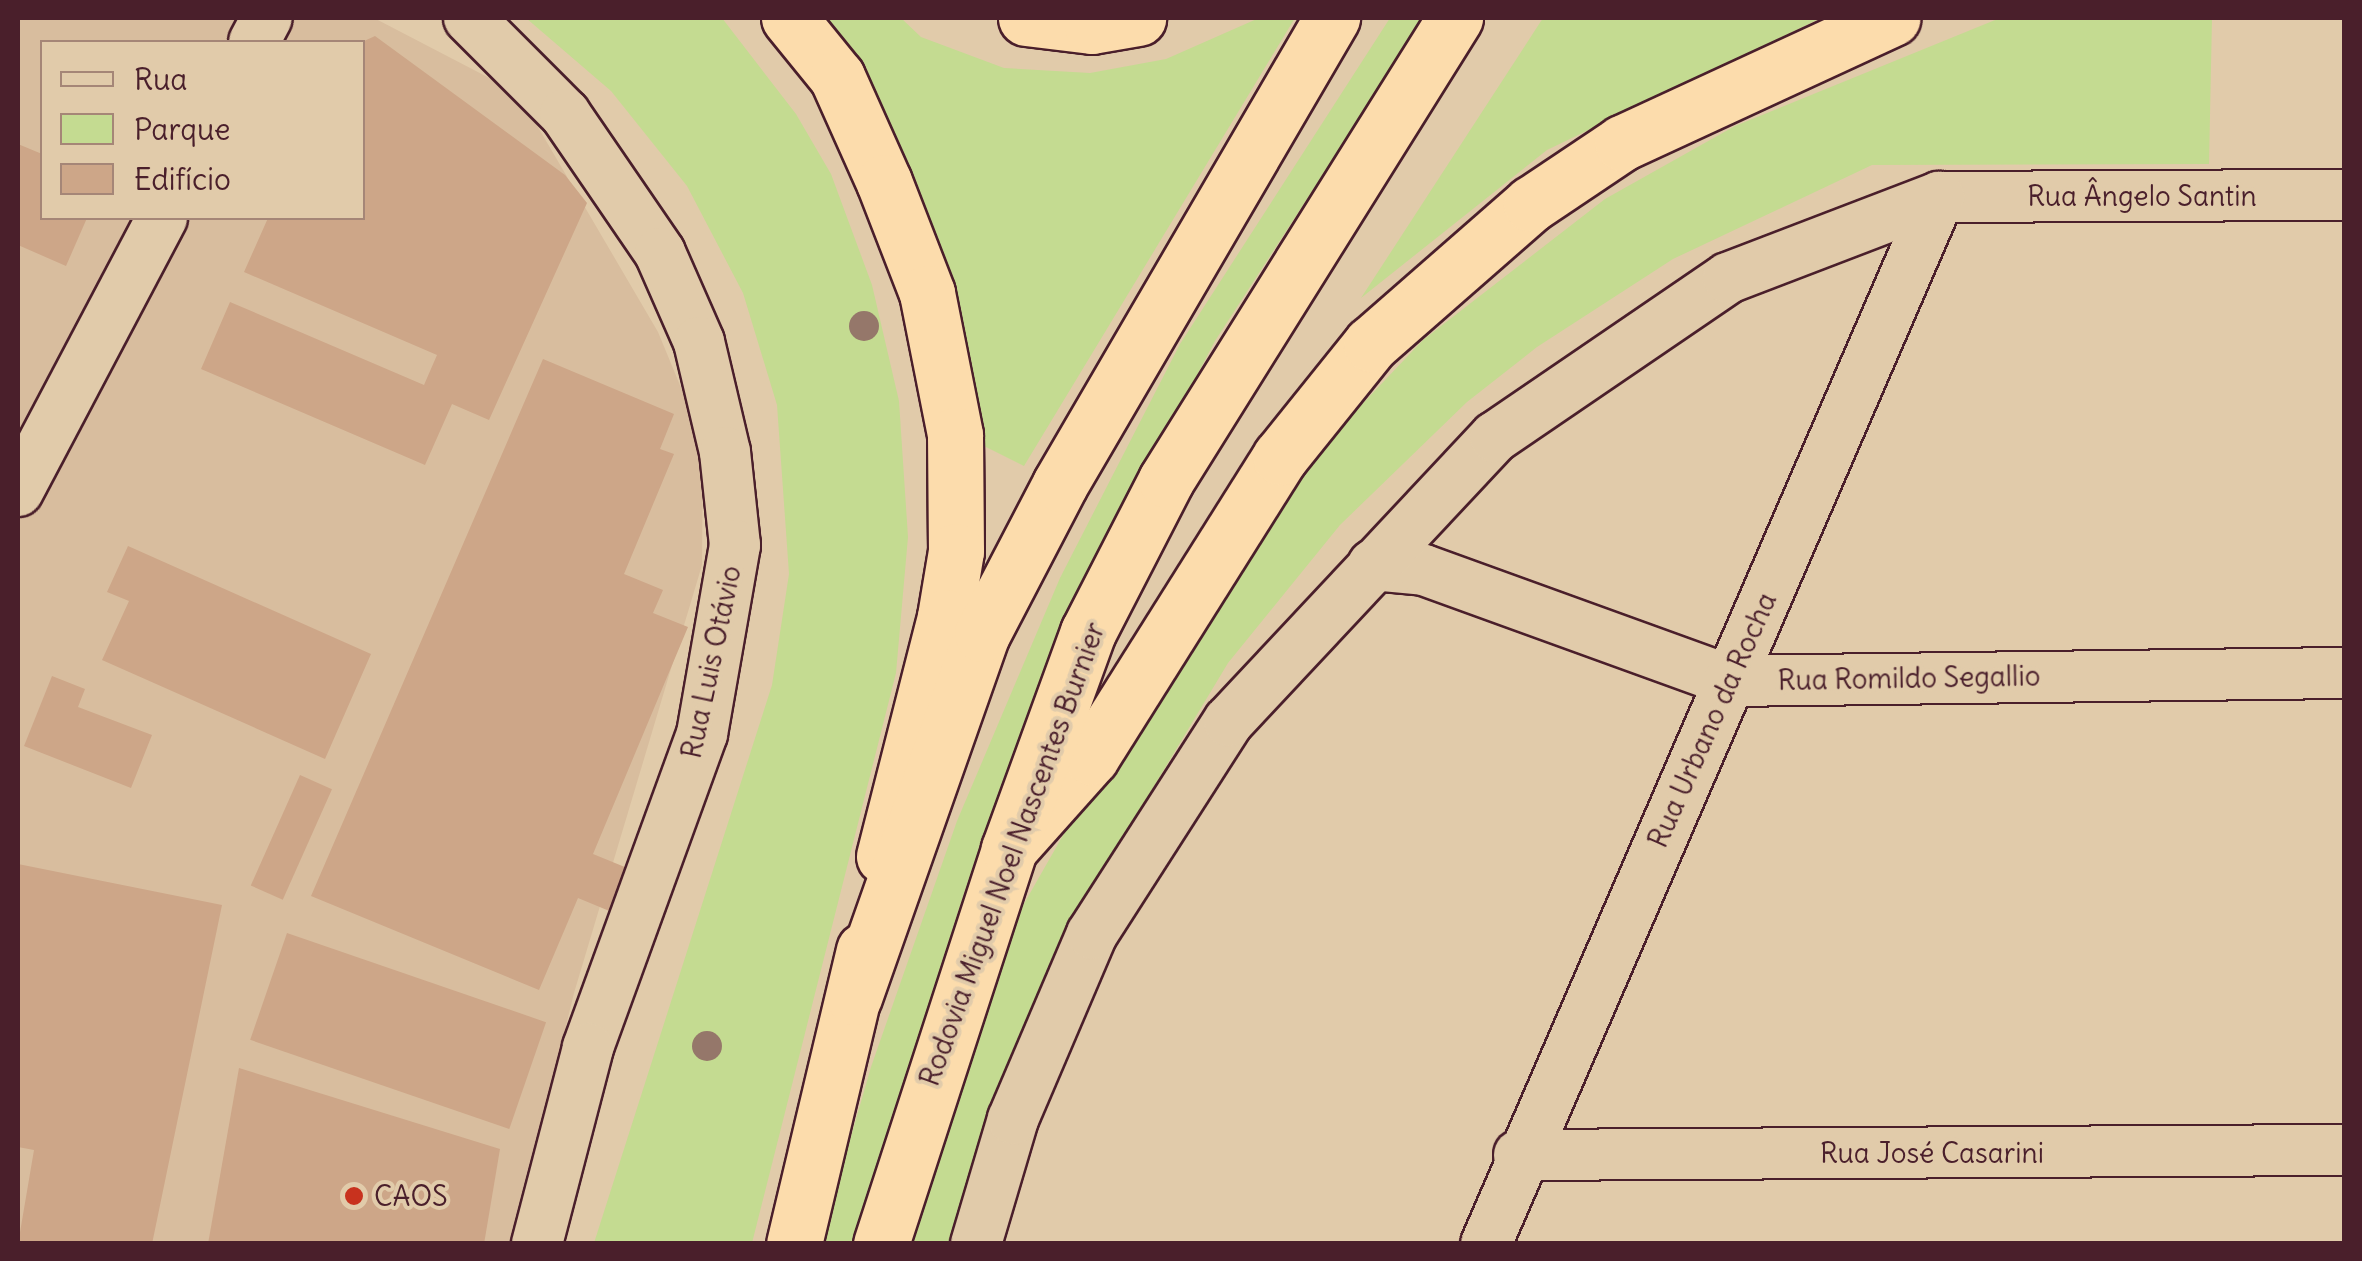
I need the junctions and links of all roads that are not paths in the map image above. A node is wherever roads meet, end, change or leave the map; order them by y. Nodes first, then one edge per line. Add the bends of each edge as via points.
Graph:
1 (267, 18) edge
2 (468, 18) edge
3 (789, 18) edge
4 (1026, 18) edge
5 (1138, 18) edge
6 (1332, 18) edge
7 (1455, 18) edge
8 (1892, 18) edge
9 (255, 40) edge
10 (2344, 195) edge
11 (1939, 198) junction
12 (161, 220) edge
13 (18, 491) edge
14 (1373, 566) junction
15 (2344, 673) edge
16 (1730, 680) junction
17 (1009, 849) junction
18 (854, 997) junction
19 (2344, 1150) edge
20 (1519, 1155) junction
21 (537, 1244) edge
22 (794, 1244) edge
23 (881, 1244) edge
24 (976, 1244) edge
25 (1486, 1244) edge

1 - 9 street
2 - 21 street, Rua Luis Otávio via 565,114 660,253 698,342 726,452 735,545 702,734 588,1048
3 - 18 highway via 837,78 884,182 927,294 955,435 956,551 945,617 901,779
4 - 5 highway via 1092,26
6 - 18 highway via 1060,484 982,634
7 - 17 highway, Rodovia Miguel Noel Nascentes Burnier via 1166,480 1088,632
8 - 17 highway via 1622,143 1530,204 1399,318 1280,457 1091,756
10 - 11 street, Rua Ângelo Santin
11 - 14 street via 1728,278 1496,436
11 - 16 street, Rua Urbano da Rocha
12 - 13 street
14 - 16 street, Rua Romildo Segallio via 1424,570
14 - 24 street via 1230,721 1092,934 1013,1119
15 - 16 street, Rua Romildo Segallio
16 - 20 street, Rua Urbano da Rocha
17 - 23 highway, Rodovia Miguel Noel Nascentes Burnier
18 - 22 highway
19 - 20 street, Rua José Casarini
20 - 25 street, Rua Urbano da Rocha

